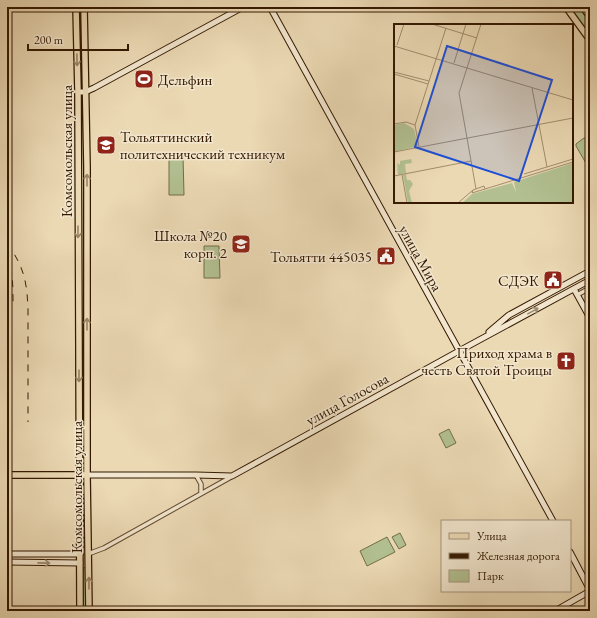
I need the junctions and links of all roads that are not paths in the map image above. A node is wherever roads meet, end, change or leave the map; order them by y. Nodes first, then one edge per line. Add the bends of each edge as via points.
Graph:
1 (76, 7) edge
2 (84, 7) edge
3 (243, 7) edge
4 (270, 7) edge
5 (566, 7) edge
6 (583, 7) edge
7 (590, 17) edge
8 (590, 40) edge
9 (78, 92) junction
10 (85, 92) junction
11 (590, 270) edge
12 (590, 280) edge
13 (590, 288) edge
14 (574, 289) junction
15 (78, 294) junction
16 (88, 294) junction
17 (577, 295) junction
18 (509, 315) junction
19 (590, 318) edge
20 (513, 322) junction
21 (474, 343) junction
22 (459, 351) junction
23 (79, 363) junction
24 (87, 363) junction
25 (7, 475) edge
26 (79, 475) junction
27 (87, 475) junction
28 (196, 475) junction
29 (232, 476) junction
30 (201, 493) junction
31 (552, 520) edge
32 (80, 525) junction
33 (88, 525) junction
34 (7, 554) edge
35 (80, 554) junction
36 (88, 554) junction
37 (571, 554) edge
38 (7, 562) edge
39 (80, 563) junction
40 (590, 591) edge
41 (80, 611) edge
42 (89, 611) edge
43 (554, 611) edge

1 -> 9 main road, Комсомольская улица
2 - 10 main road, Комсомольская улица
3 - 10 main road
4 - 22 main road, улица Мира
5 - 8 main road
6 - 7 main road
9 - 10 main road
9 -> 15 main road, Комсомольская улица
16 -> 10 main road, Комсомольская улица
11 - 18 main road, улица Голосова
12 - 14 main road, улица Голосова
13 - 17 street
14 - 17 main road
20 -> 14 main road, улица Голосова
15 - 16 main road
15 - 23 main road, Комсомольская улица
24 -> 16 main road, Комсомольская улица
17 - 19 main road
18 - 20 main road
18 - 21 main road, улица Голосова
20 - 21 main road, улица Голосова
21 - 22 main road, улица Голосова
22 - 29 main road, улица Голосова
22 - 31 main road, улица Мира
23 - 24 main road
23 -> 26 main road, Комсомольская улица
24 - 27 main road, Комсомольская улица
25 - 26 main road
26 - 27 main road
26 - 32 main road, Комсомольская улица
27 - 28 main road
27 - 33 main road, Комсомольская улица
28 - 29 main road
28 - 30 street via 201,484
29 - 30 street
30 - 36 street via 104,548
32 - 33 main road
32 - 35 main road, Комсомольская улица
33 - 36 main road, Комсомольская улица
34 - 35 main road
35 - 39 main road, Комсомольская улица
42 -> 36 main road, Комсомольская улица
37 - 40 main road
38 -> 39 main road
39 - 41 main road, Комсомольская улица
40 - 43 main road

